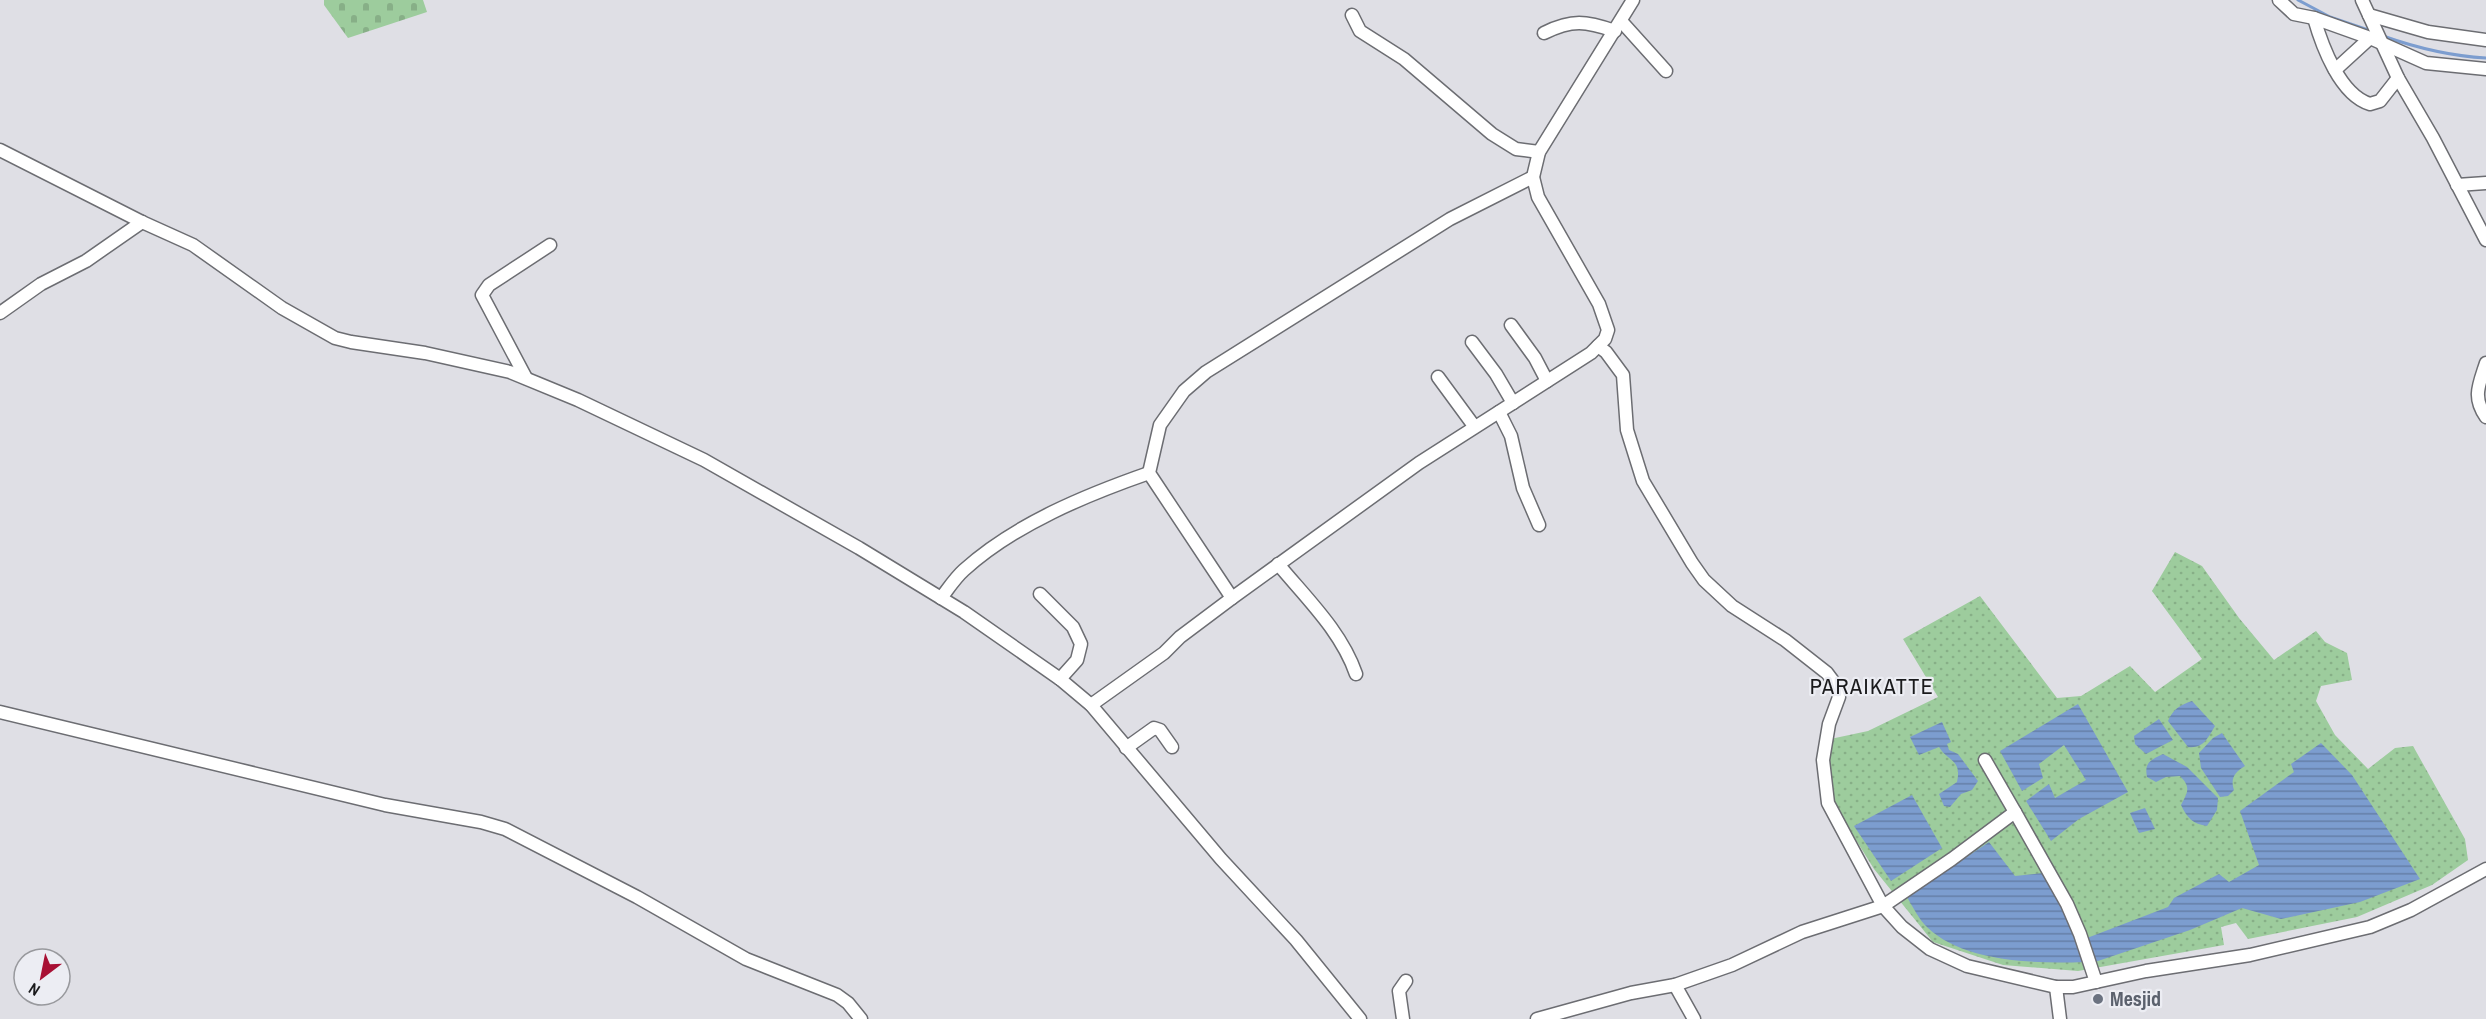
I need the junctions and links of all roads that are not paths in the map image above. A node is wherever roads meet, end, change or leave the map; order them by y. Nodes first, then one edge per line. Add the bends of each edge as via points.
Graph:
1 (1634, 0) edge
2 (2279, 0) edge
3 (2362, 0) edge
4 (1352, 15) dead end
5 (2314, 18) junction
6 (1618, 26) junction
7 (2374, 31) junction
8 (1544, 33) dead end
9 (2486, 40) edge
10 (2486, 69) edge
11 (2335, 70) junction
12 (1666, 71) dead end
13 (2398, 78) junction
14 (0, 150) edge
15 (1539, 152) junction
16 (1533, 177) junction
17 (2486, 183) edge
18 (2457, 185) junction
19 (142, 222) junction
20 (2486, 240) edge
21 (550, 244) dead end
22 (0, 313) edge
23 (1511, 325) dead end
24 (1472, 342) dead end
25 (1598, 346) junction
26 (2486, 363) edge
27 (1438, 377) dead end
28 (526, 378) junction
29 (1547, 381) junction
30 (1513, 403) junction
31 (1499, 412) junction
32 (2486, 417) edge
33 (1474, 426) junction
34 (1149, 473) junction
35 (1539, 525) dead end
36 (1278, 564) junction
37 (1040, 594) dead end
38 (941, 598) junction
39 (1232, 598) junction
40 (1356, 674) dead end
41 (1060, 679) junction
42 (1091, 705) junction
43 (0, 712) edge
44 (1172, 747) dead end
45 (1126, 748) junction
46 (1985, 760) dead end
47 (2015, 812) junction
48 (2486, 869) edge
49 (1883, 906) junction
50 (1406, 981) dead end
51 (2096, 982) junction
52 (1675, 985) junction
53 (2055, 987) junction
54 (861, 1019) edge
55 (1360, 1019) edge
56 (1403, 1019) edge
57 (1537, 1019) edge
58 (1694, 1019) edge
59 (2060, 1019) edge

1 - 6 street
2 - 5 street via 2294,14
3 - 7 street
4 - 15 street via 1360,31 1404,59 1492,134 1516,149
5 - 7 street
5 - 11 street
6 - 8 street via 1570,22
6 - 12 street
6 - 15 street
7 - 9 street via 2428,32
7 - 10 street via 2426,63
7 - 11 street
7 - 13 street
11 - 13 street via 2357,98 2370,104 2380,101
13 - 18 street
14 - 19 street
15 - 16 street
16 - 25 street via 1538,197 1606,321 1608,330
16 - 34 street via 1441,225 1206,372 1184,391 1160,425
17 - 18 street
18 - 20 street
19 - 22 street
19 - 28 street via 193,245 282,308 336,338 425,353
21 - 28 street via 489,285 482,295
23 - 29 street
24 - 30 street
25 - 29 street
25 - 49 street via 1623,375 1627,430 1643,481 1692,563 1732,606 1785,640 1827,673 1836,685 1839,697 1829,724 1823,760 1828,802
26 - 32 street via 2478,389 2478,404
27 - 33 street
28 - 38 street via 704,460
29 - 30 street
30 - 31 street
31 - 33 street
31 - 35 street via 1511,436 1523,488
33 - 36 street
34 - 38 street via 1024,528 963,571
34 - 39 street
36 - 39 street
36 - 40 street via 1328,622
37 - 41 street via 1073,627 1081,644 1077,660
38 - 41 street
39 - 42 street
41 - 42 street
42 - 45 street
43 - 54 street via 385,805 505,829 746,959 837,995
44 - 45 street via 1154,728
45 - 55 street via 1296,940
46 - 47 street
47 - 49 street
47 - 51 street via 2067,904
48 - 51 street via 2401,915 2370,927 2250,955
49 - 52 street via 1802,932 1732,965
49 - 53 street via 1914,938 1946,957 1967,966
50 - 56 street via 1399,991
51 - 53 street
52 - 57 street
52 - 58 street
53 - 59 street

